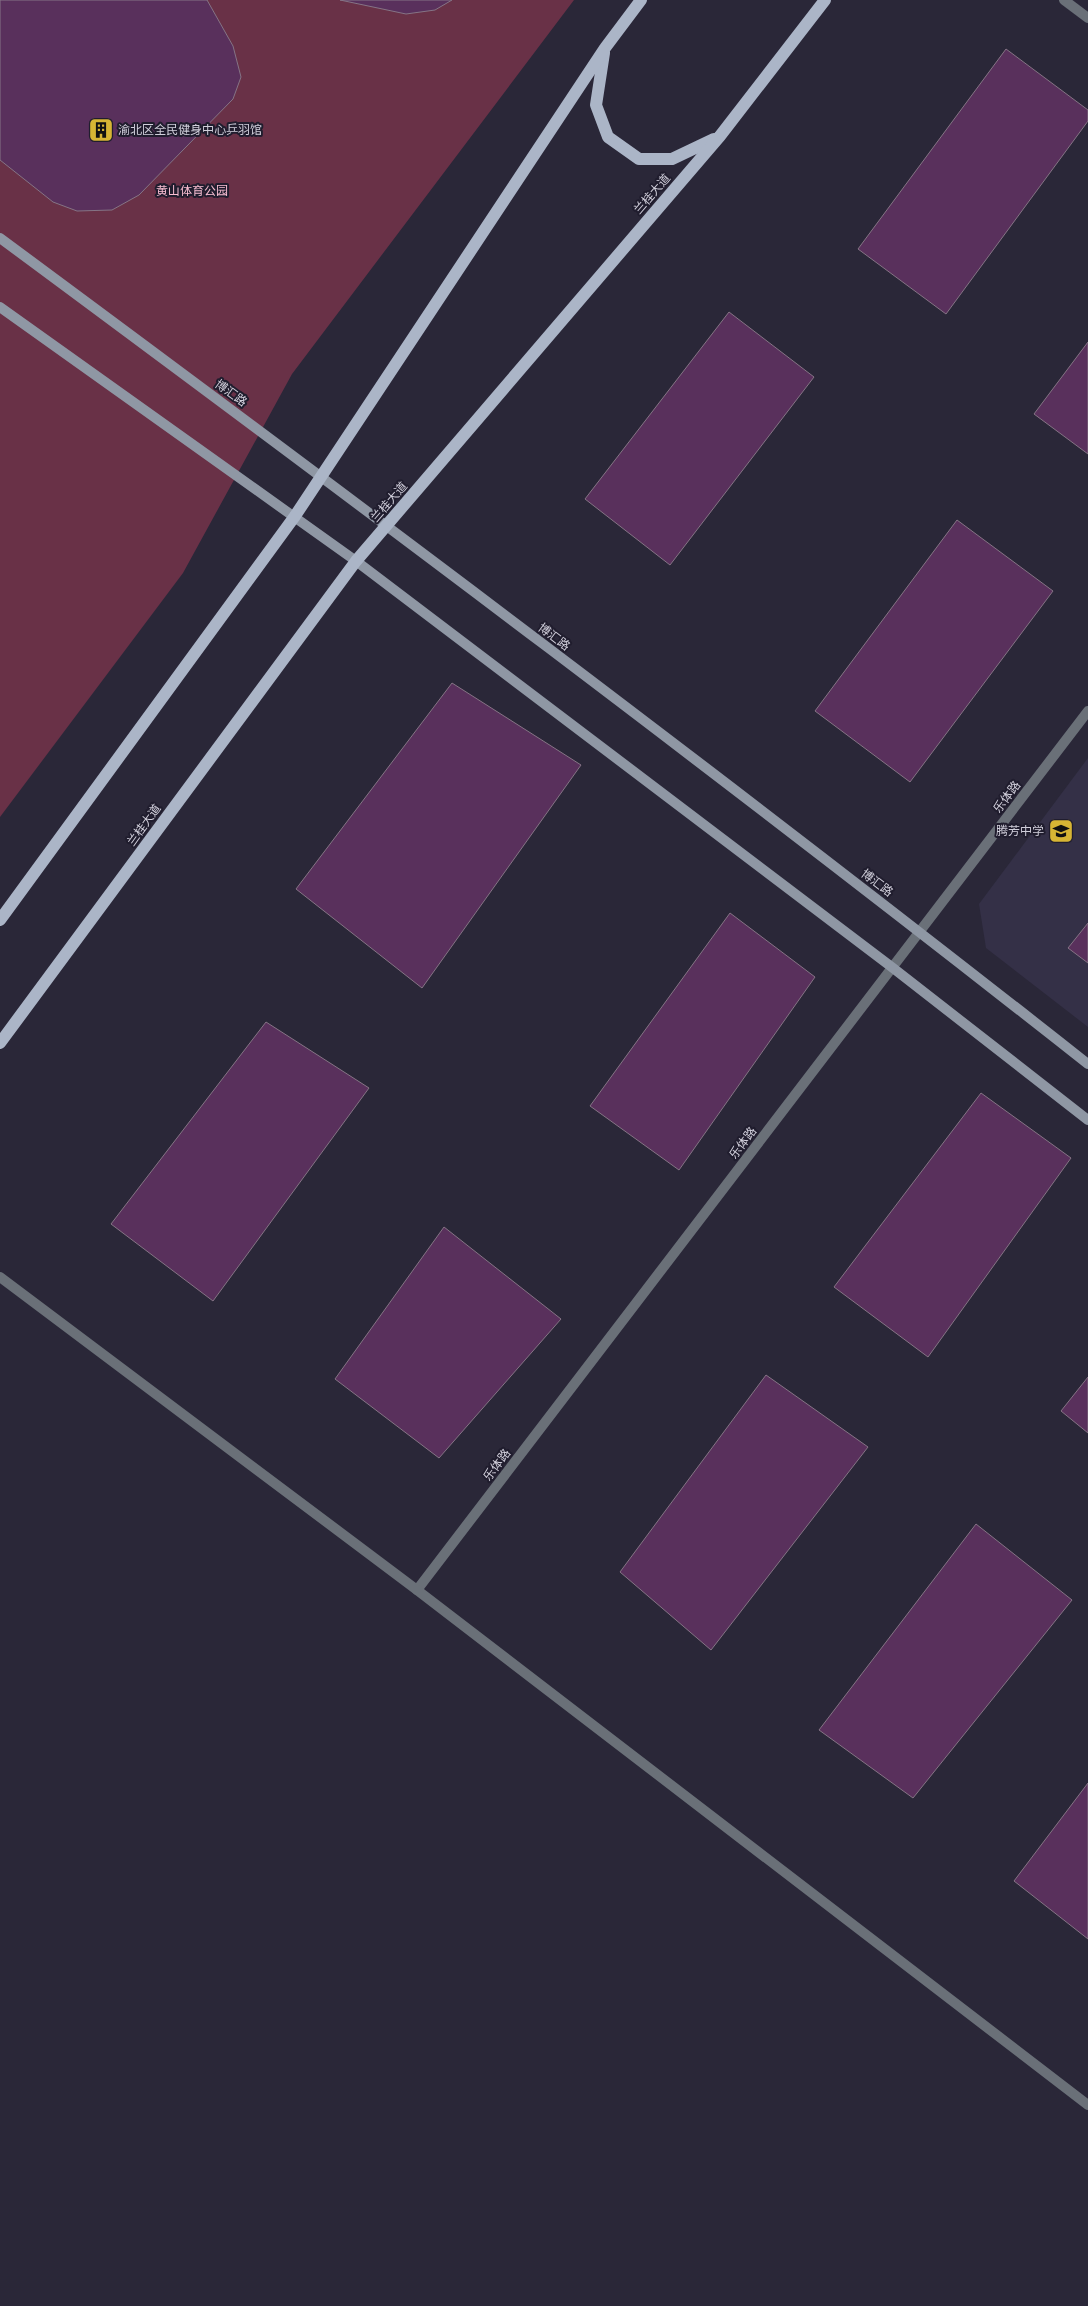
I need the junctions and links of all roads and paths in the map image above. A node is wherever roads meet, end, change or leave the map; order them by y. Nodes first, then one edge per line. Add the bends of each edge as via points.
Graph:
1 (641, 0) edge
2 (825, 0) edge
3 (1064, 0) edge
4 (1088, 18) edge
5 (605, 48) junction
6 (720, 136) junction
7 (0, 238) edge
8 (0, 307) edge
9 (322, 476) junction
10 (295, 516) junction
11 (387, 525) junction
12 (356, 562) junction
13 (1088, 711) edge
14 (0, 920) edge
15 (920, 932) junction
16 (893, 968) junction
17 (0, 1043) edge
18 (1088, 1064) edge
19 (1088, 1120) edge
20 (0, 1277) edge
21 (417, 1590) junction
22 (1088, 2105) edge

1 - 5 main road
2 - 6 main road, 兰桂大道
3 - 4 street
5 - 6 main road via 596,105 608,137 639,159 672,159
5 - 9 main road
6 - 11 main road, 兰桂大道
7 - 9 main road, 博汇路
8 - 10 main road
9 - 10 main road
9 - 11 main road, 博汇路
10 - 12 main road
10 - 14 main road
11 - 12 main road, 兰桂大道
11 - 15 main road, 博汇路
12 - 16 main road
12 - 17 main road, 兰桂大道
13 - 15 street, 乐体路
15 - 16 street, 乐体路
15 - 18 main road, 博汇路
16 - 19 main road
16 - 21 street, 乐体路
20 - 21 street
21 - 22 street

